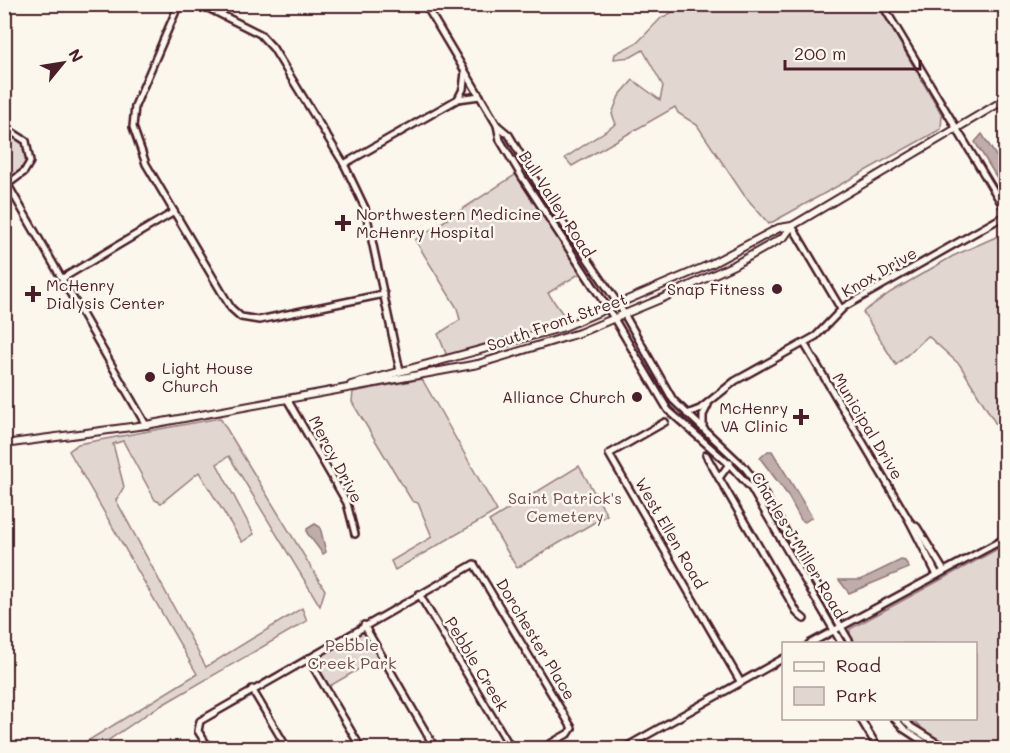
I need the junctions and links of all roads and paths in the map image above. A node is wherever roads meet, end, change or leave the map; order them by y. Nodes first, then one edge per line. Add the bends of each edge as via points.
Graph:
1 (179, 4) edge
2 (200, 4) edge
3 (425, 4) edge
4 (882, 4) edge
5 (465, 72) junction
6 (480, 96) junction
7 (458, 99) junction
8 (1005, 99) edge
9 (497, 126) junction
10 (4, 127) edge
11 (957, 128) junction
12 (344, 164) junction
13 (6, 186) edge
14 (174, 212) junction
15 (1005, 213) edge
16 (792, 226) junction
17 (63, 278) junction
18 (384, 294) junction
19 (619, 305) junction
20 (841, 309) junction
21 (609, 310) junction
22 (625, 314) junction
23 (615, 319) junction
24 (804, 343) junction
25 (400, 371) junction
26 (347, 387) junction
27 (287, 399) junction
28 (712, 399) junction
29 (687, 414) junction
30 (665, 422) dead end
31 (146, 425) junction
32 (703, 429) junction
33 (4, 444) edge
34 (706, 455) dead end
35 (735, 457) junction
36 (729, 464) junction
37 (719, 478) junction
38 (910, 522) junction
39 (356, 534) dead end
40 (1005, 538) edge
41 (944, 571) junction
42 (937, 575) junction
43 (419, 594) junction
44 (804, 619) dead end
45 (364, 626) junction
46 (842, 626) junction
47 (835, 630) junction
48 (813, 642) edge
49 (841, 642) edge
50 (850, 642) edge
51 (308, 658) junction
52 (782, 659) edge
53 (740, 681) junction
54 (252, 689) junction
55 (861, 720) edge
56 (896, 720) edge
57 (905, 720) edge
58 (209, 748) edge
59 (287, 748) edge
60 (361, 748) edge
61 (435, 748) edge
62 (511, 748) edge
63 (543, 748) edge
64 (624, 748) edge
65 (878, 748) edge
66 (933, 748) edge
67 (945, 748) edge

1 - 14 street via 135,106 133,127 146,164
2 - 12 street via 261,34
3 - 5 street, Bull Valley Road
4 - 11 street
5 - 6 street, Bull Valley Road
5 - 7 street
6 - 7 street
6 - 9 street, Bull Valley Road
7 - 12 street
8 - 11 main road, South Front Street
9 - 19 street, Bull Valley Road via 509,135 546,198
9 - 21 street, Bull Valley Road via 500,140 522,177
10 - 13 street via 19,135 30,150 26,169
11 - 15 street
11 - 16 main road, South Front Street
12 - 18 street via 366,208
13 - 17 street
14 - 17 street
14 - 18 street via 231,308 241,317 259,320
15 - 20 street, Knox Drive
16 - 19 main road, South Front Street via 778,228 711,264
16 - 20 street
16 - 22 main road, South Front Street via 784,237 734,265
17 - 31 street
18 - 25 street
19 - 21 main road, South Front Street
19 - 22 street, Bull Valley Road
20 - 24 street, Knox Drive via 830,324
21 - 23 street, Bull Valley Road
21 - 25 main road, South Front Street via 531,338
22 - 23 main road, South Front Street
22 - 29 street, Bull Valley Road via 673,400
23 - 26 main road, South Front Street via 478,364
23 - 36 street, Bull Valley Road via 668,410
24 - 28 street, Knox Drive via 735,381
24 - 38 street, Municipal Drive
25 - 26 main road, South Front Street
26 - 27 main road, South Front Street
27 - 31 main road, South Front Street
27 - 39 street, Mercy Drive via 347,503
28 - 29 street, Knox Drive via 698,411
28 - 32 street via 703,414
29 - 32 street, Bull Valley Road
30 - 53 street, West Ellen Road via 609,454
31 - 33 main road, South Front Street
32 - 35 street, Bull Valley Road
34 - 37 street
35 - 36 street
35 - 46 street, Bull Valley Road via 762,490
36 - 37 street
36 - 47 street, Charles J Miller Road via 752,488
37 - 44 street
38 - 41 street, Municipal Drive
38 - 42 street, Municipal Drive
40 - 41 street
41 - 42 street
42 - 46 street
43 - 45 street
43 - 62 street, Pebble Creek
43 - 63 street, Dorchester Place via 474,564 572,730
45 - 51 street
45 - 61 street
46 - 47 street
46 - 50 street, Charles J Miller Road
47 - 48 street
47 - 49 street, Charles J Miller Road
51 - 54 street
51 - 60 street
52 - 53 street
53 - 64 street
54 - 58 street via 198,725
54 - 59 street
55 - 65 street
56 - 66 street
57 - 67 street

